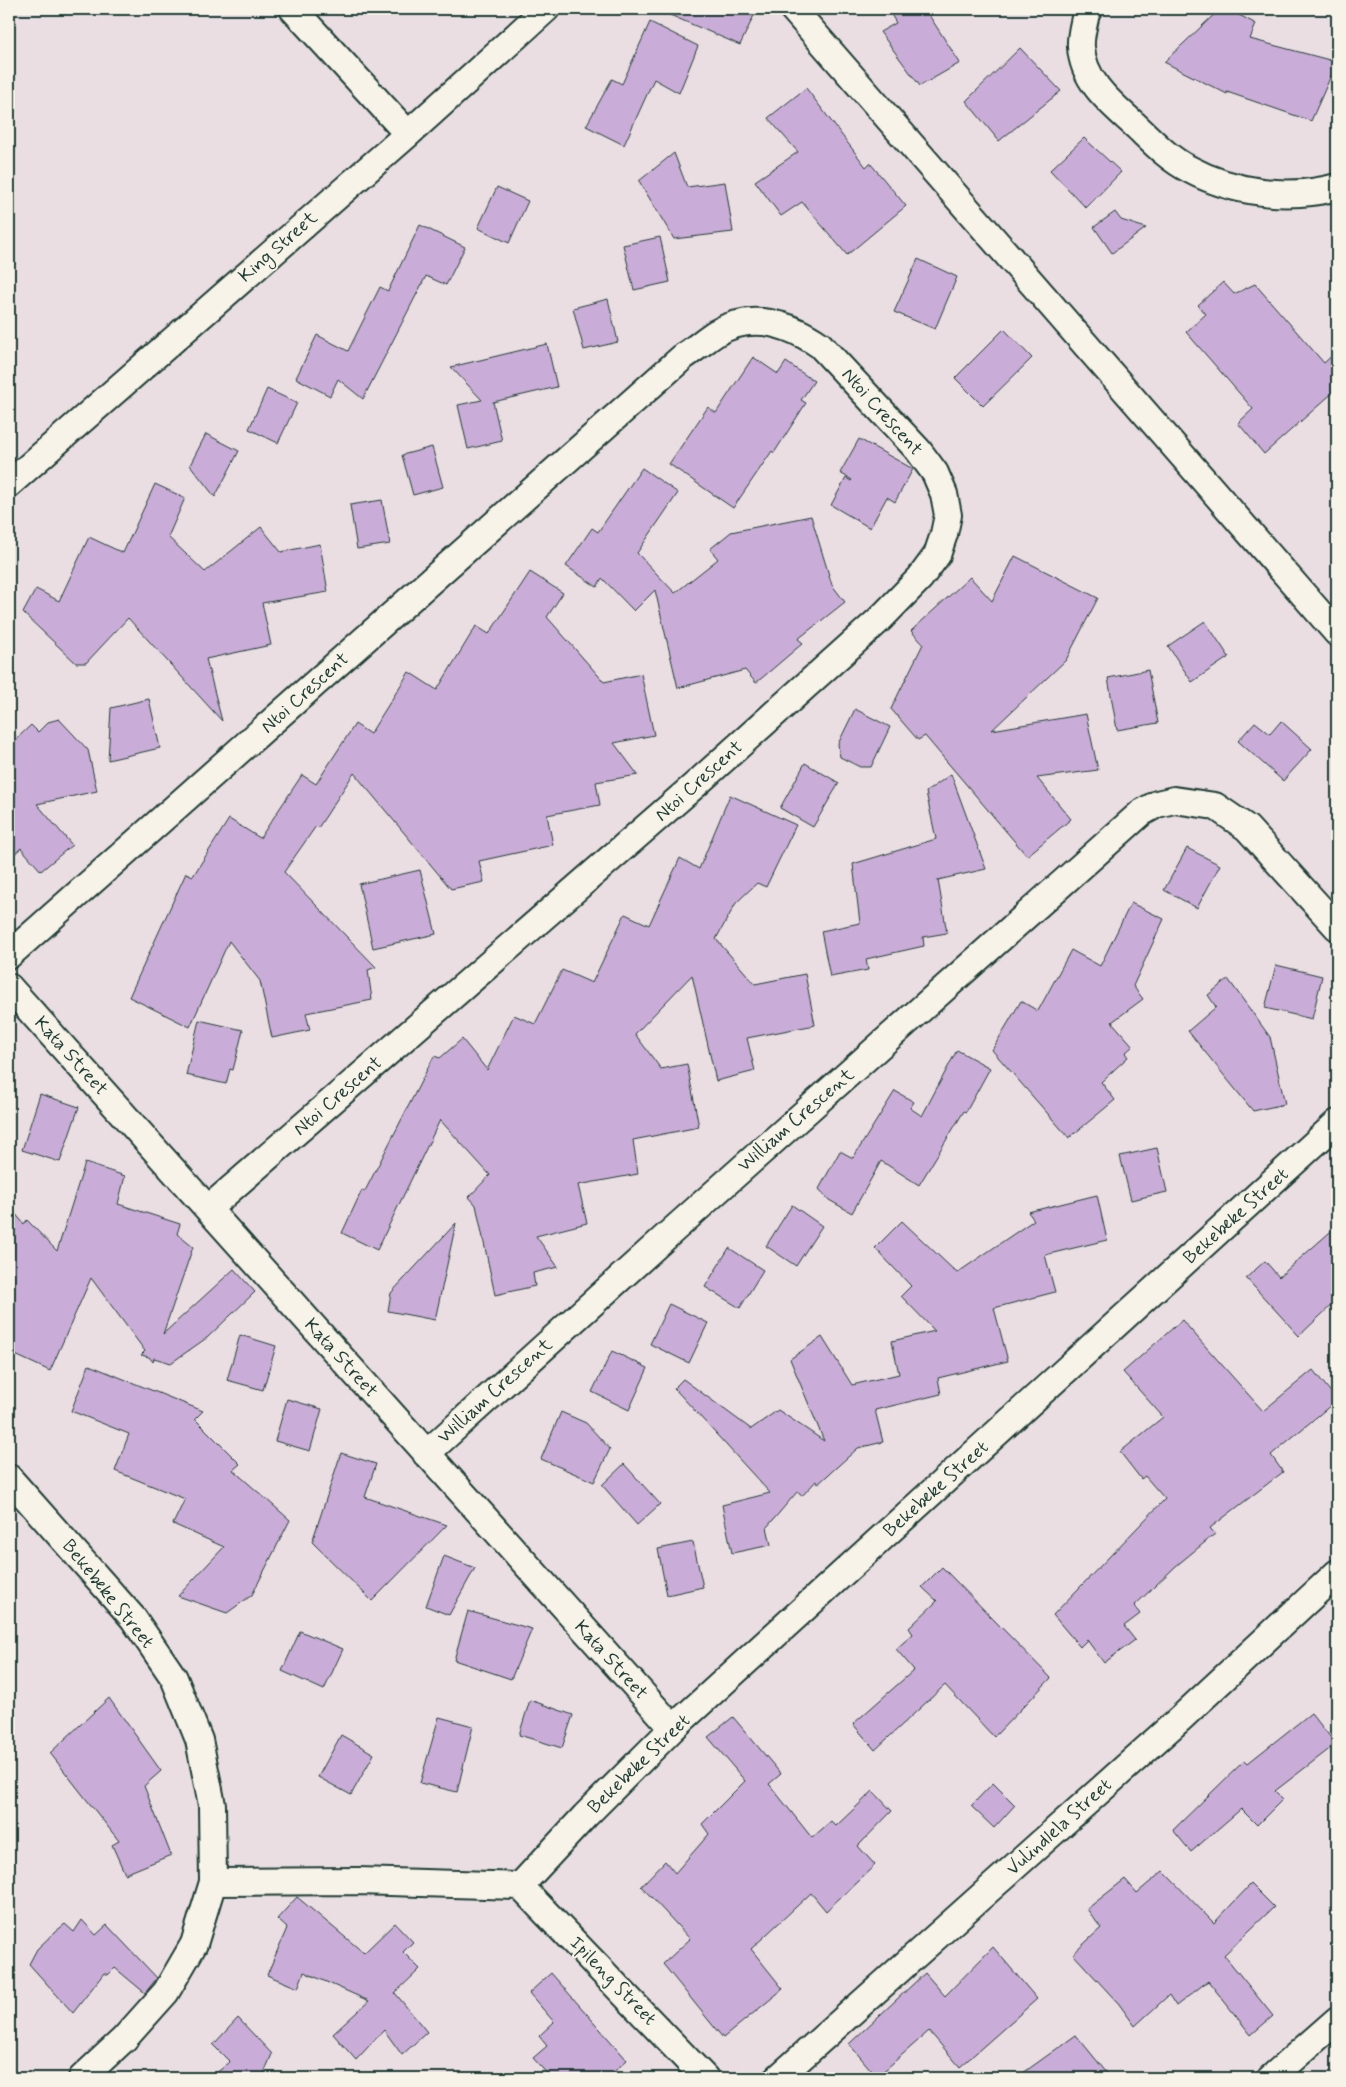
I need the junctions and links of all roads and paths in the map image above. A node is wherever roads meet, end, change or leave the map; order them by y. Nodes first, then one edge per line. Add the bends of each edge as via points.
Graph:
1 (293, 9) edge
2 (546, 9) edge
3 (793, 9) edge
4 (1089, 9) edge
5 (408, 134) junction
6 (1337, 187) edge
7 (9, 484) edge
8 (1337, 633) edge
9 (1337, 927) edge
10 (9, 955) edge
11 (9, 987) edge
12 (1337, 1123) edge
13 (209, 1208) junction
14 (426, 1454) junction
15 (9, 1478) edge
16 (1337, 1573) edge
17 (673, 1728) junction
18 (213, 1882) junction
19 (520, 1886) junction
20 (1337, 2020) edge
21 (82, 2078) edge
22 (705, 2078) edge
23 (778, 2078) edge
24 (1271, 2078) edge

1 - 5 street
2 - 5 street, King Street
3 - 8 street
4 - 6 street via 1081,46 1085,67 1093,82 1106,99 1188,169 1224,184 1268,193 1315,193
5 - 7 street, King Street
9 - 14 street, William Crescent via 1247,828 1215,806 1174,800 1157,804 1141,813
10 - 13 street, Ntoi Crescent via 684,356 716,333 735,324 758,321 783,325 805,334 820,345 918,450 935,473 948,515 937,555 920,578 880,619 695,785
11 - 13 street, Kata Street
12 - 17 street, Bekebeke Street
13 - 14 street, Kata Street
14 - 17 street, Kata Street
15 - 18 street, Bekebeke Street via 133,1618 174,1678 200,1740 212,1805
16 - 23 street, Vulindlela Street via 1181,1718
17 - 19 street, Bekebeke Street
18 - 19 street via 358,1881
18 - 21 street, Bekebeke Street via 194,1944 166,1992
19 - 22 street, Ipileng Street
20 - 24 street

